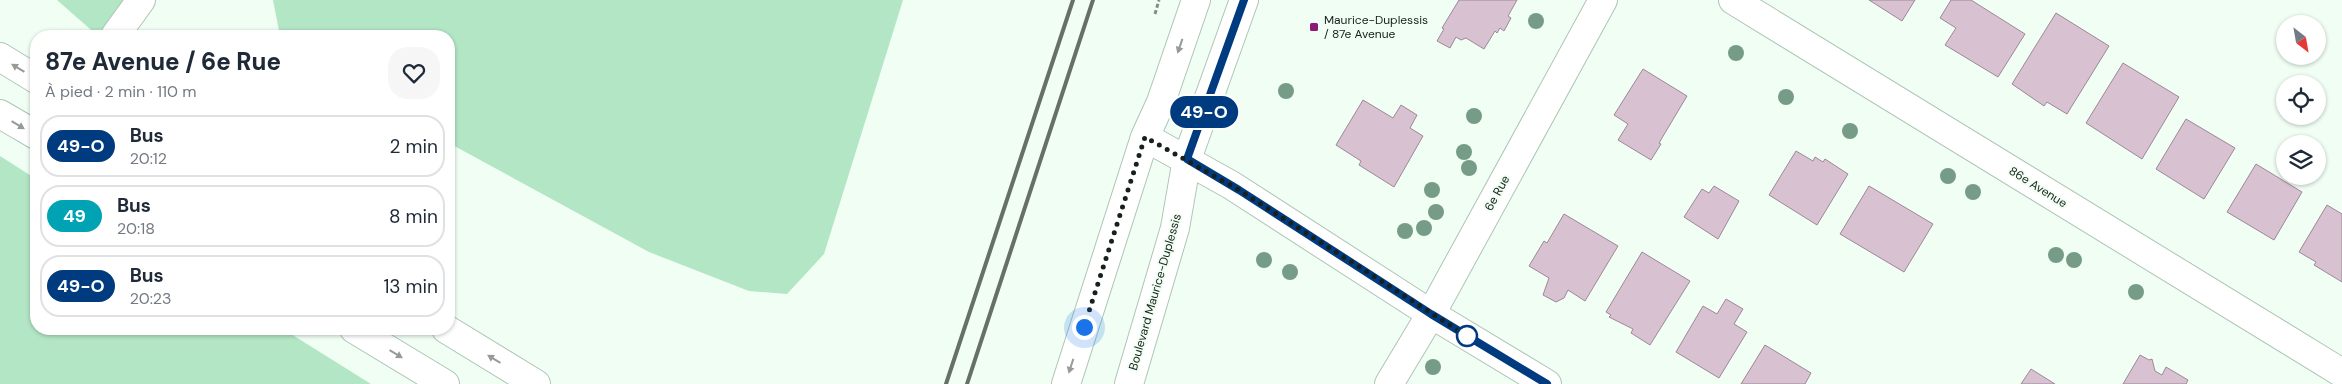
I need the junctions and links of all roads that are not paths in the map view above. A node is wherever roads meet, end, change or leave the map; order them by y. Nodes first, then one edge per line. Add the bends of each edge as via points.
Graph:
1 (141, 0) edge
2 (1196, 0) edge
3 (1244, 0) edge
4 (1603, 0) edge
5 (1733, 0) edge
6 (119, 30) edge
7 (0, 57) edge
8 (30, 75) edge
9 (0, 114) edge
10 (30, 132) edge
11 (1145, 137) junction
12 (1187, 159) junction
13 (1431, 314) junction
14 (455, 334) edge
15 (364, 335) edge
16 (2342, 373) edge
17 (445, 384) edge
18 (536, 384) edge
19 (1066, 384) edge
20 (1129, 384) edge
21 (1389, 384) edge
22 (1547, 384) edge

1 - 6 street
2 -> 11 street via 1161,102
3 - 12 street, Boulevard Maurice-Duplessis
4 - 13 street, 6e Rue
5 - 16 street, 86e Avenue
8 -> 7 street
9 -> 10 street
11 - 12 street
11 -> 19 street
12 - 13 street
12 - 20 street, Boulevard Maurice-Duplessis via 1175,228
13 - 21 street, 6e Rue
13 - 22 street
18 -> 14 street
15 -> 17 street

